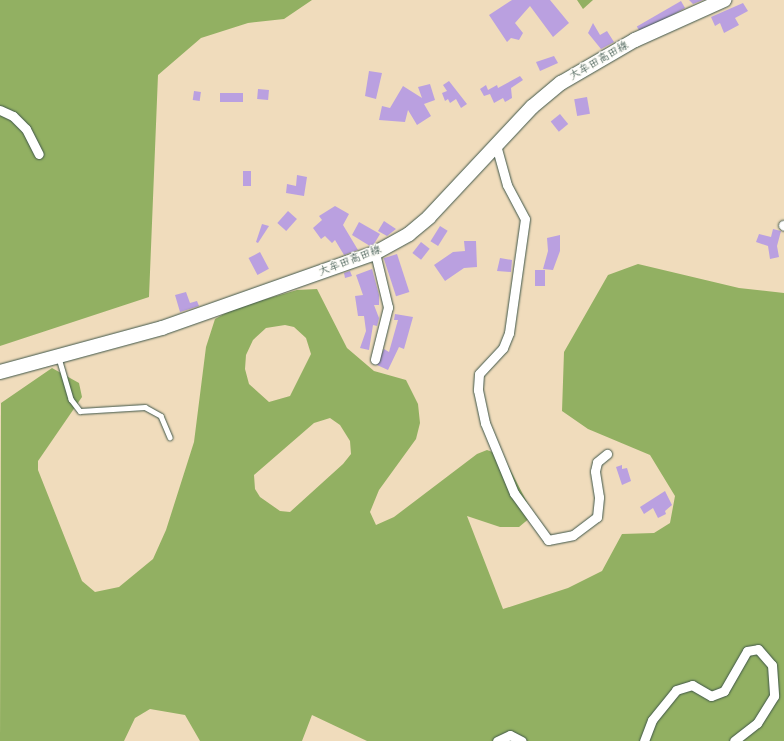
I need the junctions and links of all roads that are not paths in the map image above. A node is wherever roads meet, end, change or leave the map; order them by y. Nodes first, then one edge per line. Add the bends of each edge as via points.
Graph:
1 (724, 0) edge
2 (0, 110) edge
3 (496, 145) junction
4 (39, 154) dead end
5 (375, 253) junction
6 (58, 356) junction
7 (375, 360) dead end
8 (0, 372) edge
9 (170, 438) dead end
10 (607, 454) dead end
11 (497, 741) edge
12 (522, 741) edge
13 (644, 741) edge
14 (734, 741) edge

1 - 3 main road, 大牟田高田線 via 635,40 575,74 532,107
2 - 4 street via 13,116 26,130
3 - 5 main road, 大牟田高田線 via 429,217 409,234
3 - 10 street via 507,185 525,219 509,333 503,348 479,374 478,390 486,423 514,493 548,540 573,535 597,517 599,497 596,462
5 - 6 main road, 大牟田高田線 via 162,328
5 - 7 street via 388,307
6 - 8 main road, 大牟田高田線
6 - 9 lane via 70,399 80,411 145,407 161,416
11 - 12 street via 510,734
13 - 14 street via 652,720 676,690 692,685 711,696 724,691 747,651 758,649 772,665 774,696 757,723

